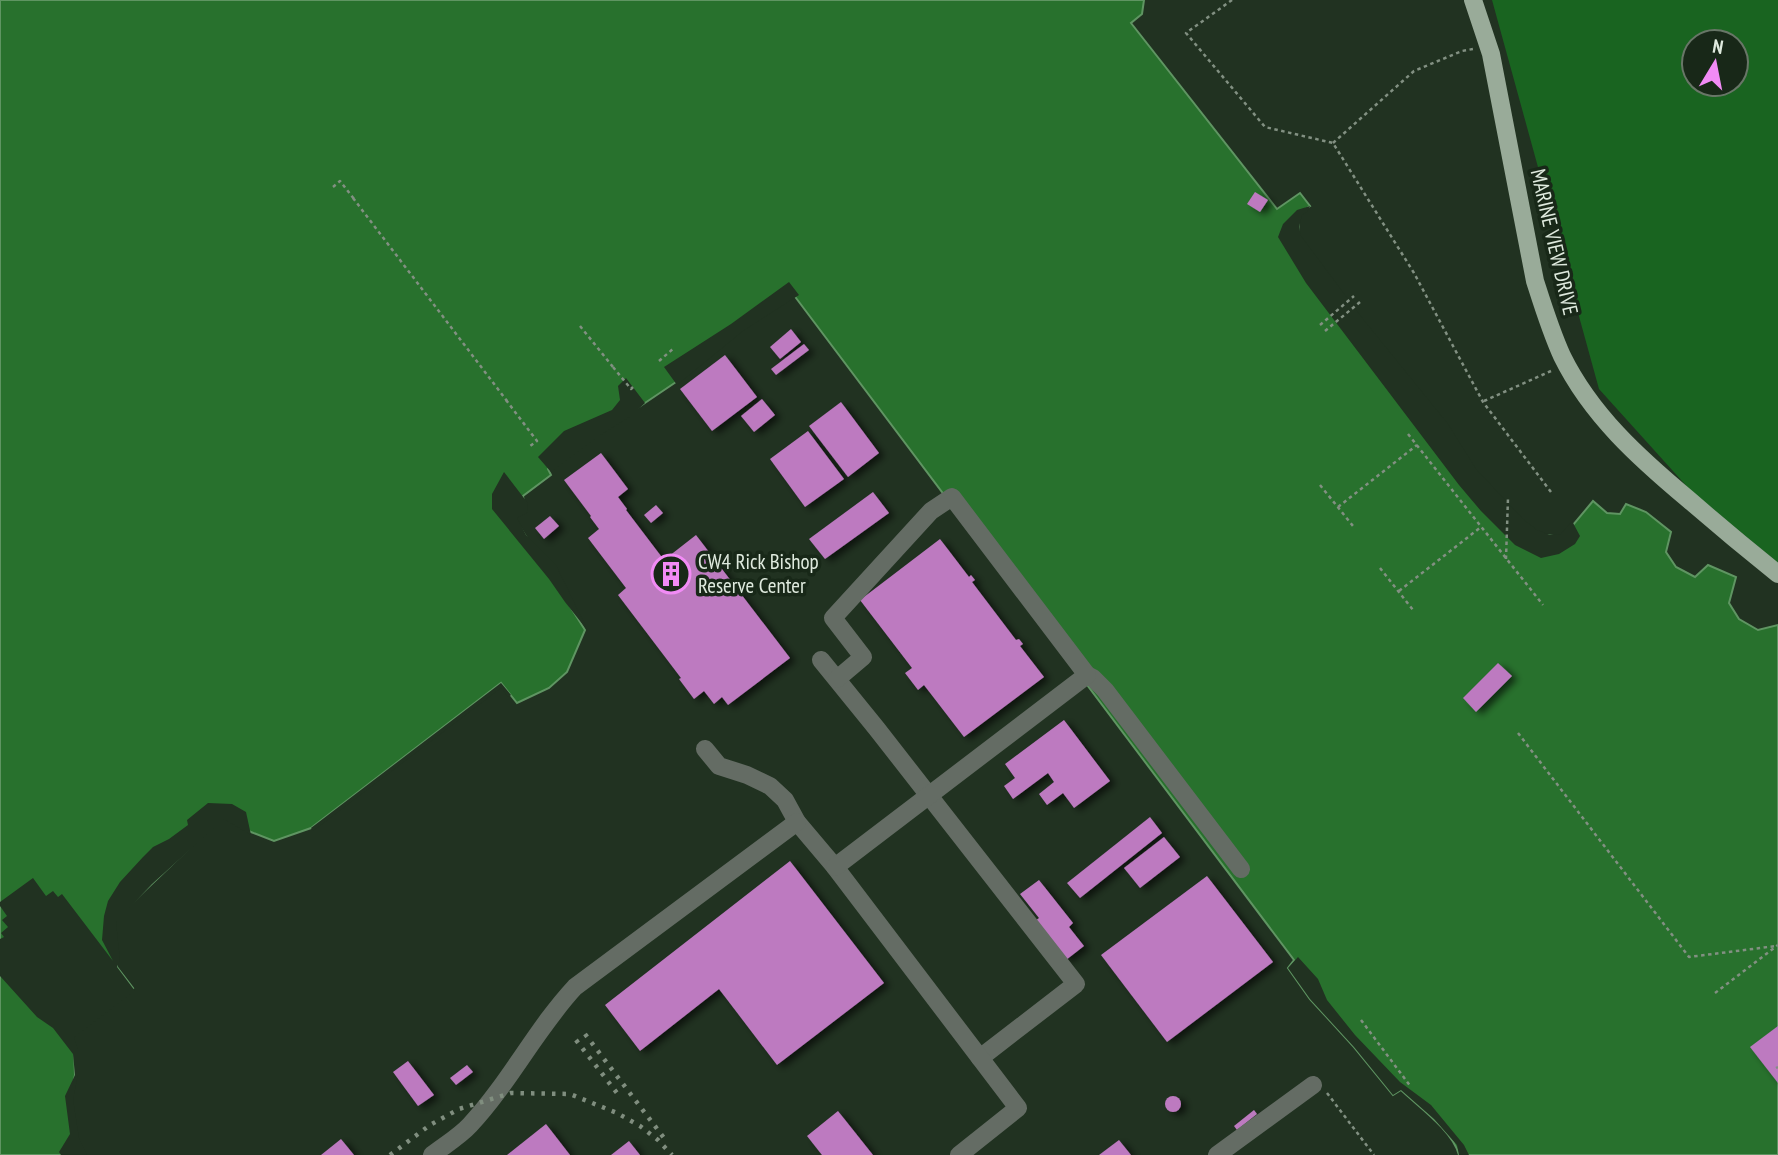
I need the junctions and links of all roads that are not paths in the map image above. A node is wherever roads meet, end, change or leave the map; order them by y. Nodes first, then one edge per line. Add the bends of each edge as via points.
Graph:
1 (1473, 0) edge
2 (1778, 574) edge
3 (821, 660) dead end
4 (1087, 675) junction
5 (836, 679) junction
6 (705, 749) dead end
7 (929, 795) junction
8 (797, 822) junction
9 (835, 867) junction
10 (1241, 869) dead end
11 (980, 1058) junction
12 (1313, 1085) road end
13 (432, 1155) edge
14 (958, 1155) edge
15 (1217, 1155) edge

1 - 2 main road, MARINE VIEW DRIVE via 1488,45 1535,281 1566,363 1605,423 1654,471
3 - 5 lane
4 - 5 lane via 952,497 931,511 833,618 863,657
4 - 7 lane
4 - 10 lane via 1104,690
5 - 7 lane
6 - 8 lane via 719,766 770,786 785,800
7 - 9 lane
7 - 11 lane via 1076,984
8 - 9 lane
8 - 13 lane via 575,987 556,1007 493,1099 468,1127
9 - 11 lane
11 - 14 lane via 1018,1108
12 - 15 lane

